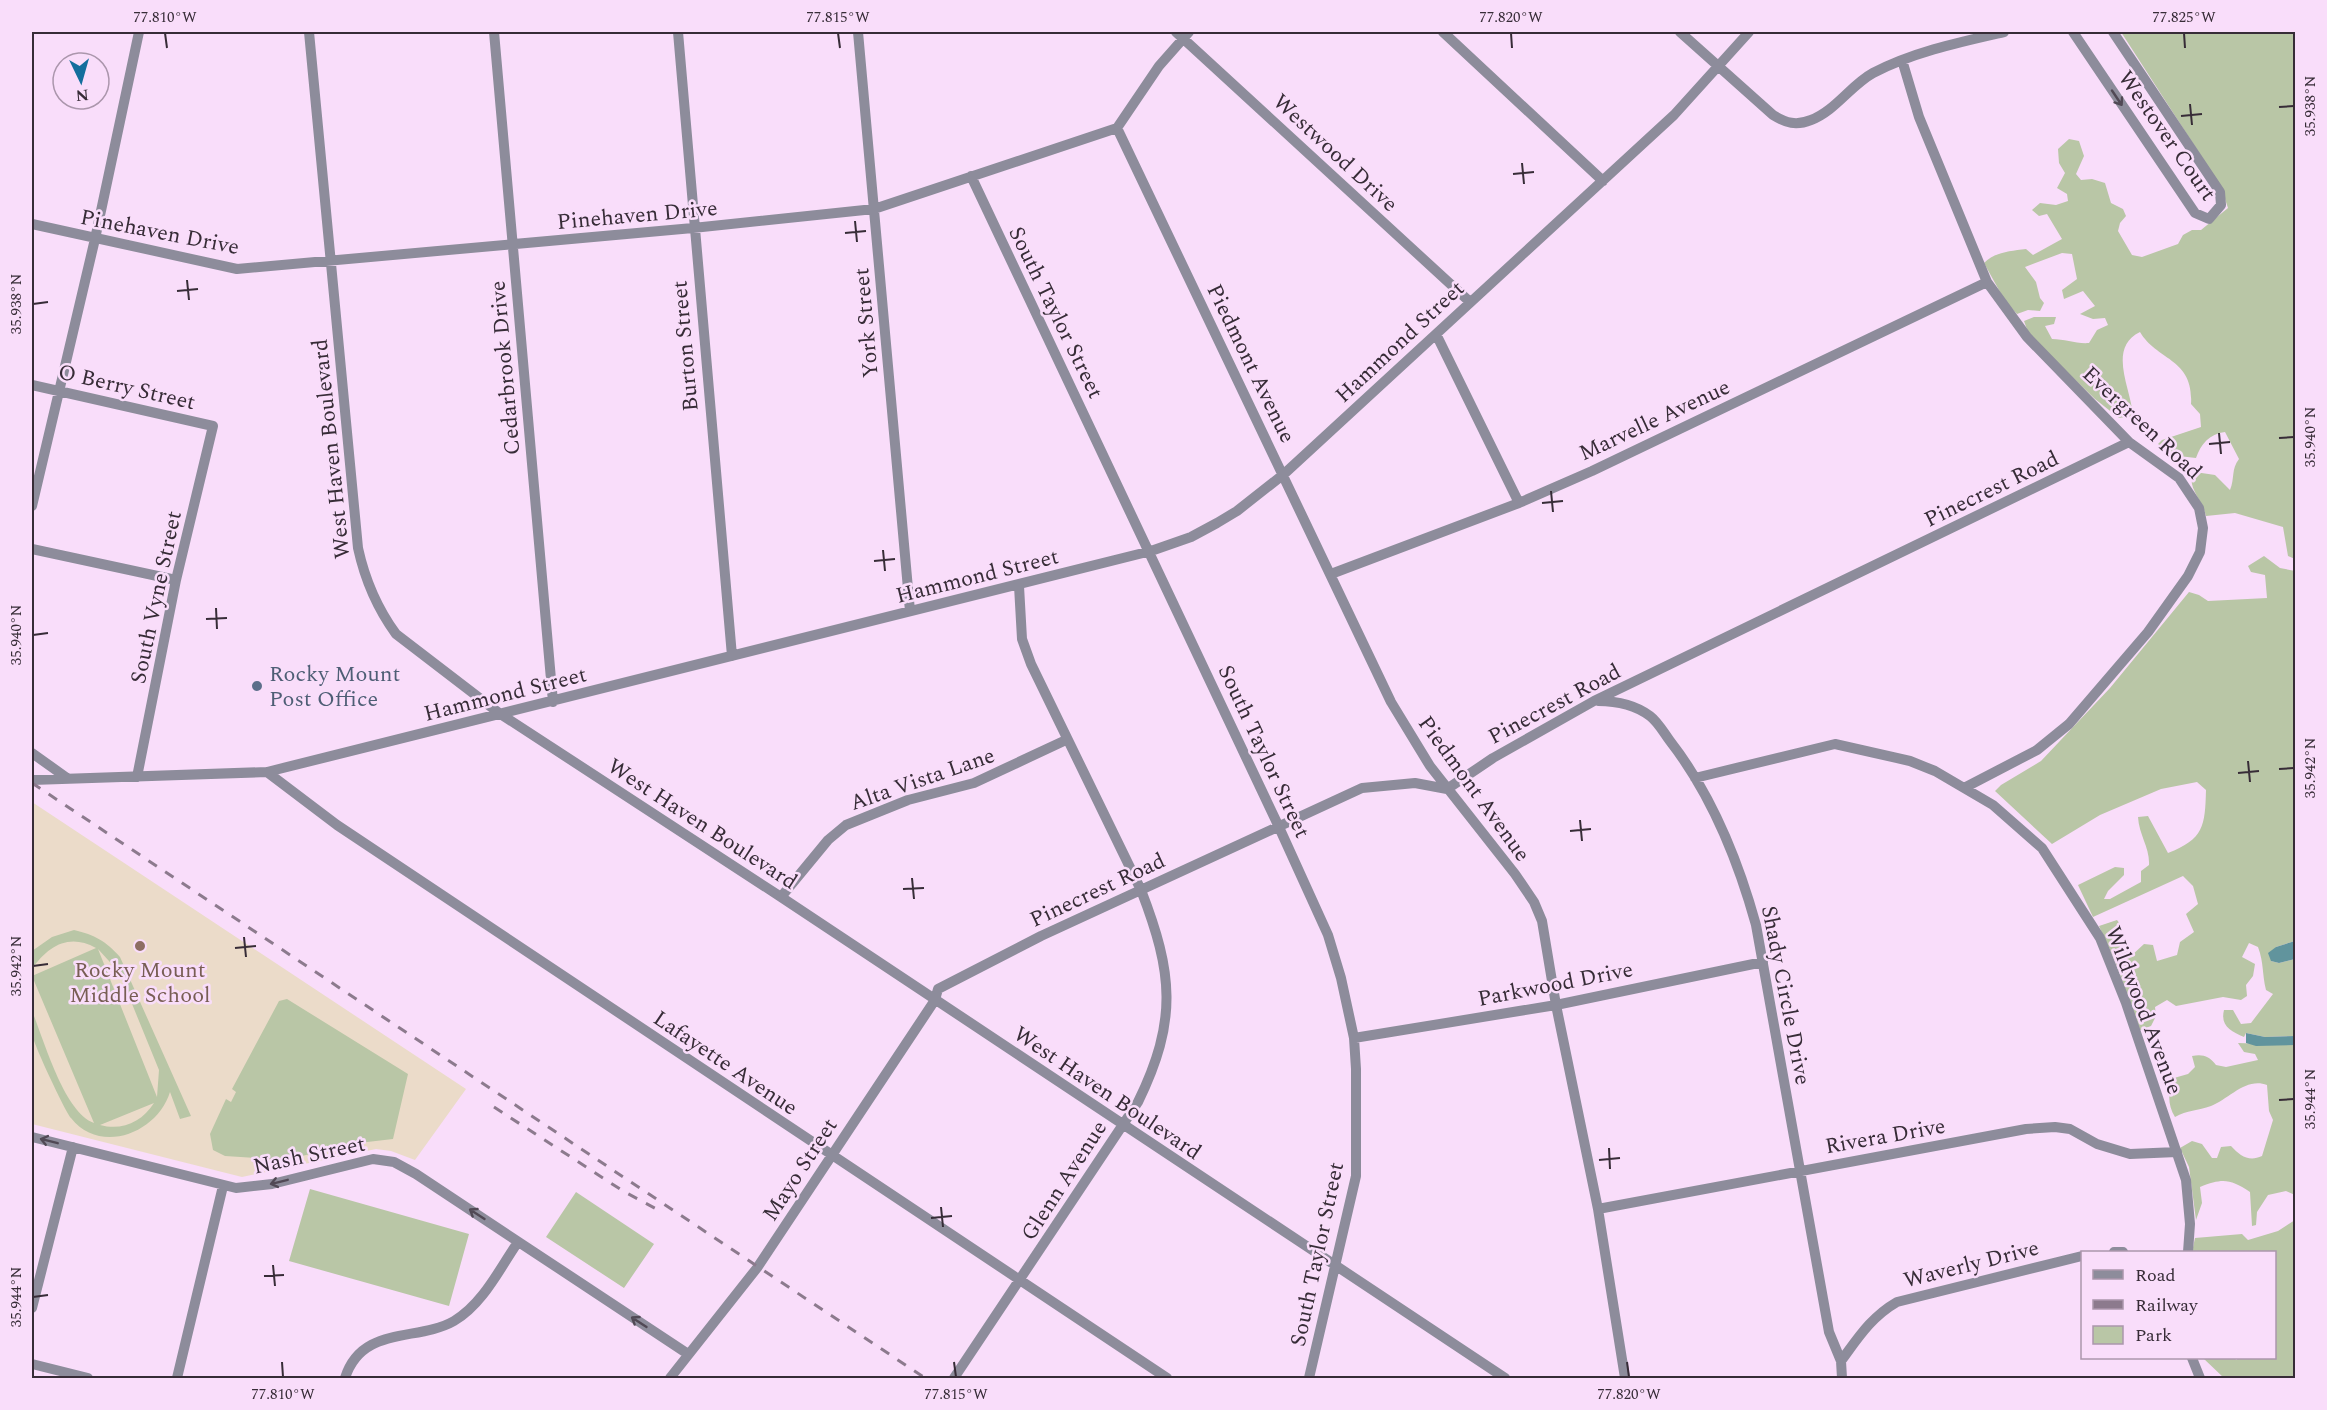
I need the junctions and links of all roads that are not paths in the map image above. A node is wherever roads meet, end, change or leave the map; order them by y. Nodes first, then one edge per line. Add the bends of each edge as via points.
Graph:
1 (139, 32) edge
2 (309, 32) edge
3 (494, 32) edge
4 (678, 32) edge
5 (858, 32) edge
6 (1443, 32) edge
7 (1680, 32) edge
8 (1749, 32) edge
9 (2004, 32) edge
10 (2073, 32) edge
11 (2113, 32) edge
12 (1988, 33) edge
13 (1183, 34) edge
14 (1902, 60) junction
15 (1718, 68) junction
16 (1117, 128) junction
17 (971, 176) junction
18 (1603, 181) junction
19 (874, 209) junction
20 (32, 224) edge
21 (693, 228) junction
22 (95, 239) junction
23 (513, 245) junction
24 (331, 261) junction
25 (1987, 282) junction
26 (1470, 302) junction
27 (1436, 334) junction
28 (32, 385) edge
29 (58, 391) junction
30 (213, 426) joint
31 (2129, 442) junction
32 (1284, 474) junction
33 (1519, 503) junction
34 (32, 506) edge
35 (32, 549) edge
36 (1150, 551) junction
37 (1331, 574) junction
38 (177, 580) junction
39 (1019, 586) junction
40 (910, 611) junction
41 (732, 656) junction
42 (1594, 701) junction
43 (552, 702) junction
44 (499, 713) junction
45 (1066, 740) junction
46 (32, 753) edge
47 (267, 772) junction
48 (136, 777) junction
49 (67, 778) junction
50 (1695, 778) junction
51 (32, 780) edge
52 (1964, 788) junction
53 (1447, 789) junction
54 (1278, 825) junction
55 (1141, 890) junction
56 (781, 897) junction
57 (1763, 962) junction
58 (934, 1000) junction
59 (1556, 1005) junction
60 (1354, 1038) junction
61 (1123, 1124) junction
62 (32, 1137) edge
63 (73, 1147) junction
64 (2176, 1152) junction
65 (830, 1156) junction
66 (1800, 1170) junction
67 (223, 1186) junction
68 (1598, 1209) junction
69 (518, 1242) junction
70 (2188, 1251) edge
71 (2081, 1256) edge
72 (1336, 1267) junction
73 (1020, 1281) junction
74 (32, 1308) edge
75 (688, 1354) junction
76 (2192, 1359) edge
77 (1841, 1361) junction
78 (32, 1364) edge
79 (88, 1378) edge
80 (177, 1378) edge
81 (345, 1378) edge
82 (670, 1378) edge
83 (954, 1378) edge
84 (1167, 1378) edge
85 (1309, 1378) edge
86 (1505, 1378) edge
87 (1625, 1378) edge
88 (1842, 1378) edge
89 (2200, 1378) edge

1 - 22 street
2 - 24 street, West Haven Boulevard
3 - 23 street, Cedarbrook Drive
4 - 21 street, Burton Street
5 - 19 street, York Street
6 - 18 street
7 - 15 street
8 - 15 street, Hammond Street
9 - 12 street
10 -> 11 street, Westover Court via 2195,213 2209,219 2221,206 2220,192
12 - 14 street
13 - 16 street
13 - 26 street, Westwood Drive
14 - 15 street via 1871,74 1822,115 1799,124 1785,123 1773,115
14 - 25 street, Evergreen Road via 1918,117
15 - 18 street, Hammond Street
16 - 17 street, Pinehaven Drive
16 - 32 street, Piedmont Avenue
17 - 19 street, Pinehaven Drive
17 - 36 street, South Taylor Street
18 - 26 street, Hammond Street
19 - 21 street, Pinehaven Drive
19 - 40 street, York Street
20 - 22 street, Pinehaven Drive
21 - 23 street, Pinehaven Drive
21 - 41 street, Burton Street
22 - 24 street, Pinehaven Drive via 237,269
22 - 29 street
23 - 24 street, Pinehaven Drive
23 - 43 street, Cedarbrook Drive
24 - 44 street, West Haven Boulevard via 358,548 369,585 396,634
25 - 31 street, Evergreen Road via 2027,337
25 - 33 street, Marvelle Avenue
26 - 27 street, Hammond Street
27 - 32 street, Hammond Street
27 - 33 street
28 - 29 street, O Berry Street
29 - 30 street, O Berry Street
29 - 34 street
30 - 38 street, South Vyne Street
31 - 42 street, Pinecrest Road
31 - 52 street, Evergreen Road via 2179,478 2199,508 2203,528 2200,552 2188,576 2148,632 2069,724 2037,750
32 - 36 street, Hammond Street via 1217,523
32 - 37 street, Piedmont Avenue
33 - 37 street, Marvelle Avenue
35 - 38 street
36 - 39 street, Hammond Street
36 - 54 street, South Taylor Street
37 - 53 street, Piedmont Avenue via 1396,711
38 - 48 street, South Vyne Street
39 - 40 street, Hammond Street
39 - 45 street, Glenn Avenue via 1022,639
40 - 41 street, Hammond Street
41 - 43 street, Hammond Street
42 - 50 street, Shady Circle Drive via 1634,706 1651,717
42 - 53 street, Pinecrest Road
43 - 44 street, Hammond Street
44 - 47 street, Hammond Street
44 - 56 street, West Haven Boulevard
45 - 55 street, Glenn Avenue
45 - 56 street, Alta Vista Lane via 974,783 898,804 846,825 828,840
46 - 49 street
47 - 48 street, Hammond Street
47 - 65 street, Lafayette Avenue via 338,825
48 - 49 street, Hammond Street
49 - 51 street, Hammond Street
50 - 52 street, Wildwood Avenue via 1835,744 1910,761
50 - 57 street, Shady Circle Drive via 1738,865
52 - 64 street, Wildwood Avenue via 1993,805 2042,848 2100,938
53 - 54 street, Pinecrest Road via 1406,782 1362,788
53 - 59 street, Piedmont Avenue via 1534,902 1542,921
54 - 55 street, Pinecrest Road
54 - 60 street, South Taylor Street via 1328,935
55 - 58 street, Pinecrest Road via 938,988
55 - 61 street, Glenn Avenue via 1161,953 1167,1014 1160,1052 1138,1102
56 - 58 street, West Haven Boulevard
57 - 59 street, Parkwood Drive
57 - 66 street, Shady Circle Drive
58 - 61 street, West Haven Boulevard
58 - 65 street, Mayo Street
59 - 60 street, Parkwood Drive
59 - 68 street, Piedmont Avenue
60 - 72 street, South Taylor Street via 1356,1176
61 - 72 street, West Haven Boulevard
61 - 73 street, Glenn Avenue
63 -> 62 street, Nash Street
63 - 67 street, Nash Street
63 - 74 street
64 - 66 street, Rivera Drive via 2130,1154 2097,1144 2070,1129 2055,1127
64 - 70 street, Wildwood Avenue via 2189,1201
65 - 73 street, Lafayette Avenue
65 - 75 street, Mayo Street via 757,1268
66 - 68 street, Rivera Drive
66 - 77 street, Shady Circle Drive via 1829,1332
69 -> 67 street, Nash Street via 406,1167 383,1159 350,1163 254,1187
67 - 80 street
68 - 87 street, Piedmont Avenue
75 -> 69 street, Nash Street
69 - 81 street via 466,1311 437,1327 376,1342 354,1360
71 - 77 street, Waverly Drive via 1897,1302 1868,1324
72 - 85 street, South Taylor Street
72 - 86 street, West Haven Boulevard
73 - 83 street, Glenn Avenue
73 - 84 street, Lafayette Avenue
75 - 82 street, Mayo Street
76 - 89 street
77 - 88 street
78 - 79 street

